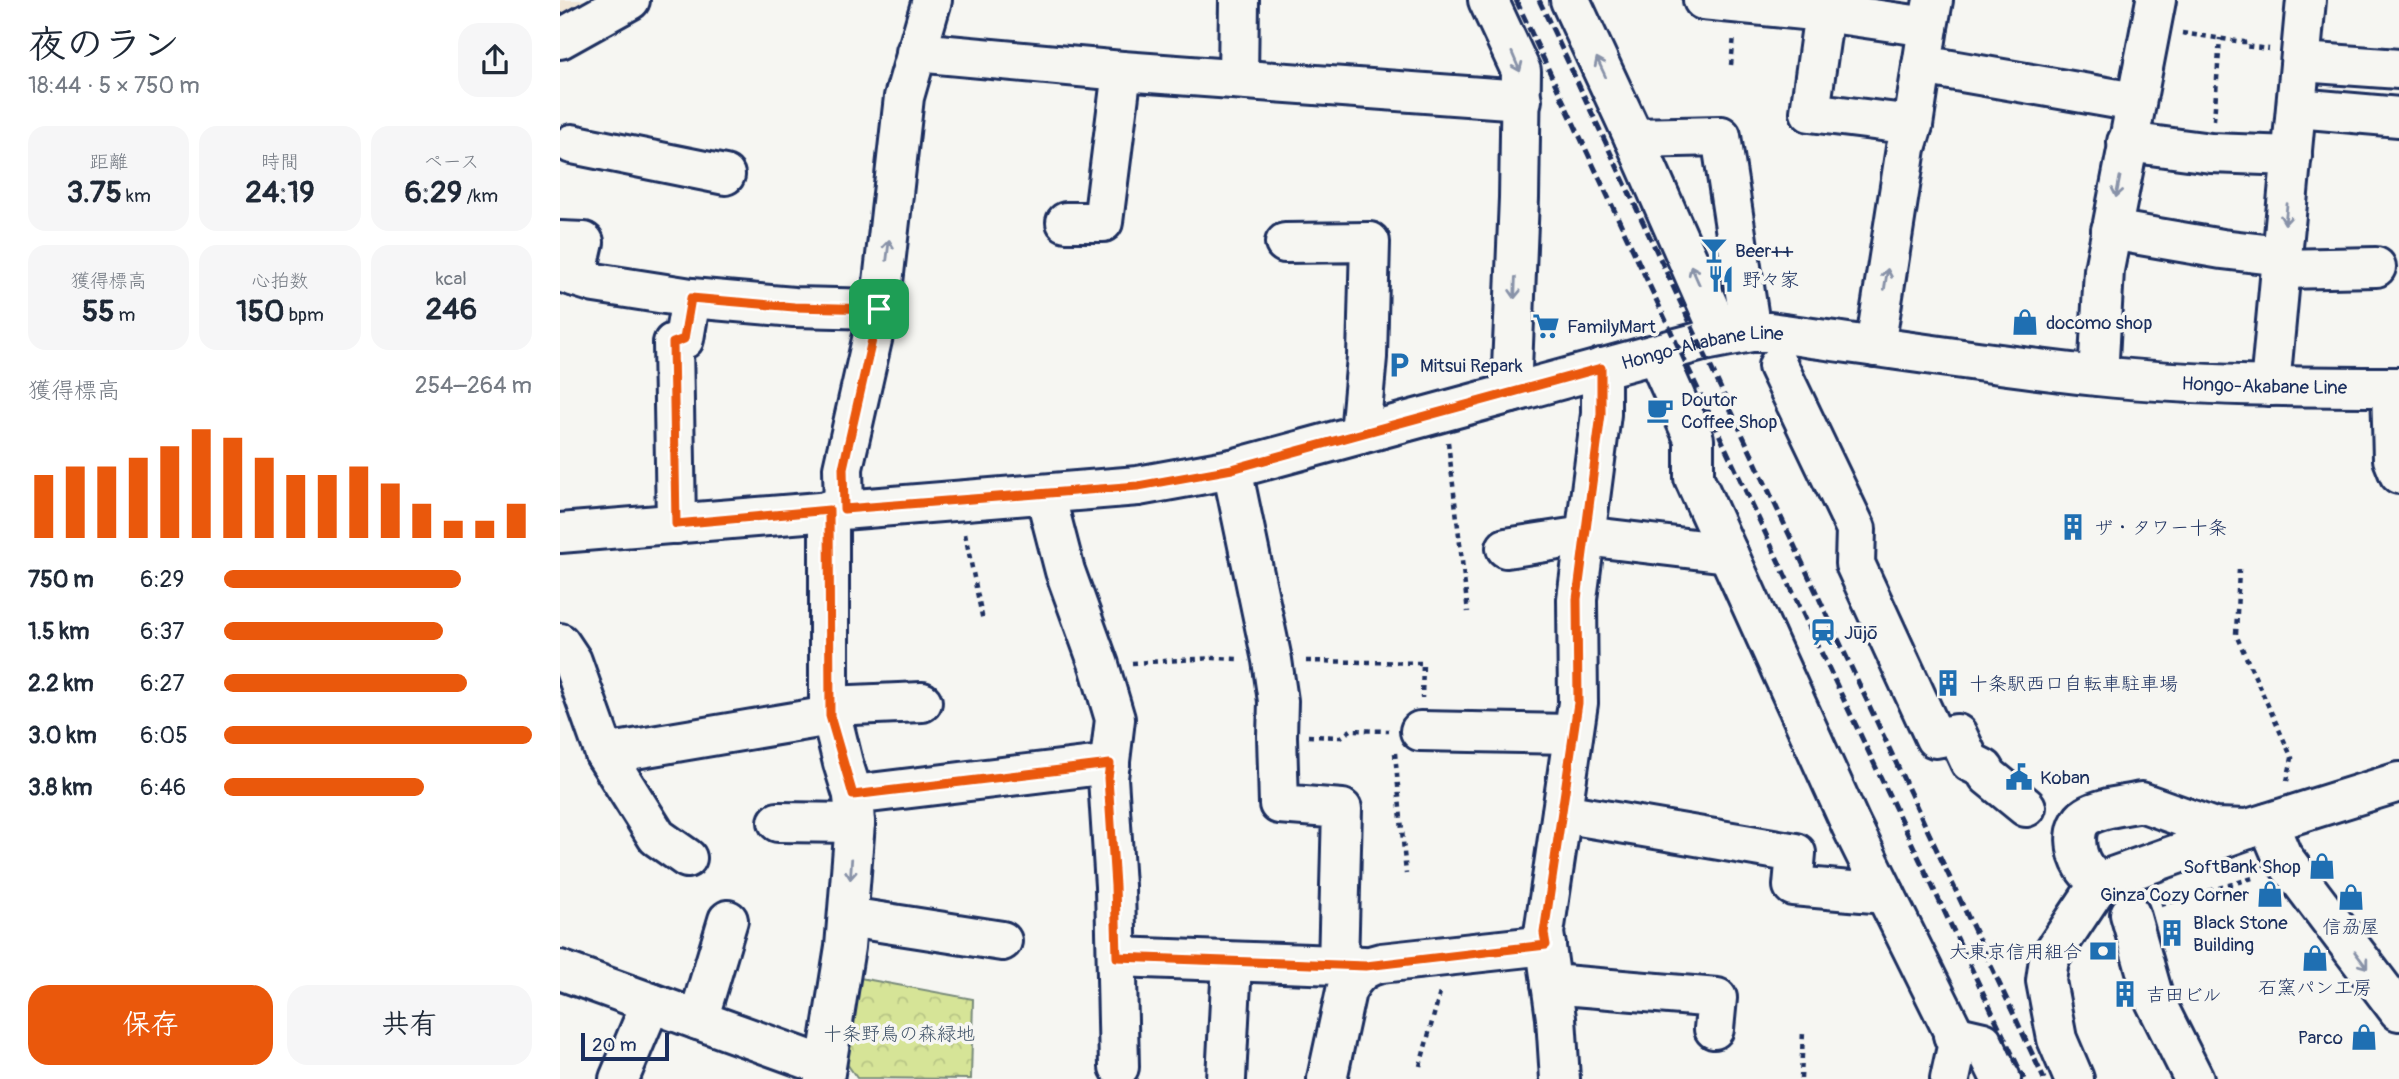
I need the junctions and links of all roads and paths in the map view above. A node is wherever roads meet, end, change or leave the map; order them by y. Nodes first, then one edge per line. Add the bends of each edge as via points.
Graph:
1 (630, 0) edge
2 (932, 0) edge
3 (1239, 0) edge
4 (1488, 0) edge
5 (1570, 0) edge
6 (1703, 0) edge
7 (2306, 0) edge
8 (2148, 8) edge
9 (1824, 12) junction
10 (1931, 13) edge
11 (2220, 38) junction
12 (560, 40) edge
13 (916, 52) junction
14 (2301, 58) junction
15 (1922, 65) junction
16 (2399, 69) edge
17 (1122, 71) junction
18 (1238, 79) junction
19 (1522, 100) junction
20 (2135, 102) junction
21 (2297, 108) junction
22 (2399, 117) edge
23 (1913, 125) junction
24 (610, 127) dead end
25 (1634, 138) junction
26 (2127, 142) junction
27 (566, 146) edge
28 (2211, 153) junction
29 (2292, 156) junction
30 (725, 175) dead end
31 (1066, 222) dead end
32 (2111, 230) junction
33 (560, 241) edge
34 (1285, 243) dead end
35 (2282, 262) junction
36 (2376, 267) dead end
37 (568, 274) edge
38 (691, 298) junction
39 (879, 309) junction
40 (1737, 335) junction
41 (1875, 347) junction
42 (1656, 354) junction
43 (1778, 366) dead end
44 (1601, 368) junction
45 (2098, 376) junction
46 (2270, 386) junction
47 (2395, 387) edge
48 (1511, 393) junction
49 (1444, 412) junction
50 (1360, 435) junction
51 (1232, 469) junction
52 (2399, 474) edge
53 (1045, 494) junction
54 (836, 510) junction
55 (676, 524) junction
56 (560, 533) edge
57 (965, 534) dead end
58 (1584, 536) junction
59 (1506, 548) dead end
60 (1728, 553) junction
61 (2239, 569) dead end
62 (1468, 612) dead end
63 (983, 621) dead end
64 (560, 643) edge
65 (1272, 660) junction
66 (1099, 664) junction
67 (922, 702) dead end
68 (830, 711) junction
69 (1407, 731) junction
70 (1573, 734) junction
71 (1277, 736) junction
72 (606, 754) junction
73 (1110, 764) junction
74 (2397, 788) edge
75 (2285, 789) dead end
76 (2026, 807) dead end
77 (854, 809) junction
78 (1562, 813) junction
79 (778, 822) dead end
80 (2258, 826) junction
81 (687, 858) dead end
82 (2289, 866) junction
83 (1406, 874) dead end
84 (2101, 881) junction
85 (1885, 894) junction
86 (2130, 915) joint
87 (848, 916) junction
88 (728, 920) dead end
89 (1002, 941) dead end
90 (1546, 945) junction
91 (1450, 955) junction
92 (1117, 957) junction
93 (1232, 962) junction
94 (1352, 966) junction
95 (560, 970) edge
96 (1551, 984) junction
97 (651, 1003) junction
98 (2399, 1011) edge
99 (698, 1020) junction
100 (1714, 1029) dead end
101 (1803, 1031) dead end
102 (1953, 1035) junction
103 (1420, 1066) dead end
104 (1119, 1067) dead end
105 (825, 1073) edge
106 (619, 1079) edge
107 (1226, 1079) edge
108 (1327, 1079) edge
109 (1560, 1079) edge
110 (1801, 1079) edge
111 (1950, 1079) edge
112 (2001, 1079) edge
113 (2074, 1079) edge
114 (2194, 1079) edge

1 - 12 street
2 - 13 street
3 - 18 street
4 -> 19 street via 1521,71
25 -> 5 street
6 - 9 street
7 - 14 street
8 - 11 path
8 - 20 street
9 - 10 street
9 - 23 street via 1810,112
10 - 15 street
11 - 14 path
11 - 28 path
13 - 17 street
39 -> 13 street via 904,97
14 - 16 street
14 - 21 street
15 - 20 street
15 - 23 street
17 - 18 street
17 - 31 street via 1102,222
18 - 19 street
19 -> 48 street
20 - 26 street
21 - 22 street
21 - 29 street
41 -> 23 street
24 - 27 street
40 -> 25 street
25 - 40 street via 1721,136
26 - 28 street
26 -> 32 street
27 - 30 street
28 - 29 street
29 -> 35 street
32 - 35 street
32 - 45 street
33 - 37 street via 584,242
34 - 50 street via 1370,242
35 - 36 street
35 - 46 street
37 - 38 street via 595,283
38 - 39 street
38 - 55 street via 684,339 673,343
39 - 54 street
40 - 41 street, Hongo-Akabane Line via 1770,332
40 - 42 street, Hongo-Akabane Line
41 - 45 street, Hongo-Akabane Line
42 - 44 street, Hongo-Akabane Line
42 - 60 street via 1694,439 1694,478
43 - 76 street via 1856,529 1855,564 1935,738 1957,734 1970,762
44 - 48 street, Hongo-Akabane Line
44 - 58 street via 1601,414
45 - 46 street, Hongo-Akabane Line
46 - 47 street, Hongo-Akabane Line
47 - 52 street via 2393,459
48 - 49 street, Hongo-Akabane Line
49 - 50 street, Hongo-Akabane Line
49 - 62 path
50 - 51 street, Hongo-Akabane Line
51 - 53 street, Hongo-Akabane Line via 1138,486
51 - 65 street
53 - 54 street, Hongo-Akabane Line
53 - 66 street via 1065,571
54 - 55 street, Hongo-Akabane Line
54 - 68 street
55 - 56 street, Hongo-Akabane Line
57 - 63 path
58 - 59 street
58 - 60 street
58 - 70 street
60 - 85 street
61 - 75 path via 2236,635 2292,758
64 - 72 street via 572,661
65 - 66 path
65 - 69 path via 1423,663
65 - 71 street
66 - 73 street via 1115,719
67 - 68 street
68 - 72 street
68 - 77 street
69 - 70 street
69 - 71 path
69 - 83 path
70 - 78 street
71 - 94 street via 1279,804 1342,808
72 - 81 street via 657,837
73 - 77 street
73 - 92 street
74 - 80 street
77 - 79 street
77 -> 87 street
78 - 85 street via 1796,853 1793,886
78 - 90 street
80 - 82 street
80 - 84 street
80 - 84 street via 2214,828 2141,802 2107,809 2085,817 2076,829 2083,867
82 - 86 path
82 -> 98 street
84 - 113 street via 2049,959 2046,981 2057,1039
85 - 102 street
86 - 114 street via 2154,999
87 - 89 street
87 - 105 street
88 - 99 street
90 - 91 street
90 - 96 street
91 - 94 street
91 - 103 path
92 - 93 street
92 - 104 street
93 - 94 street
93 - 107 street
94 - 108 street via 1353,978 1346,991
95 - 97 street
96 - 100 street via 1717,998
96 - 109 street
97 - 99 street
97 - 106 street
99 - 105 street
101 - 110 path
102 - 111 street via 1957,1047
102 - 112 street via 1983,1042

